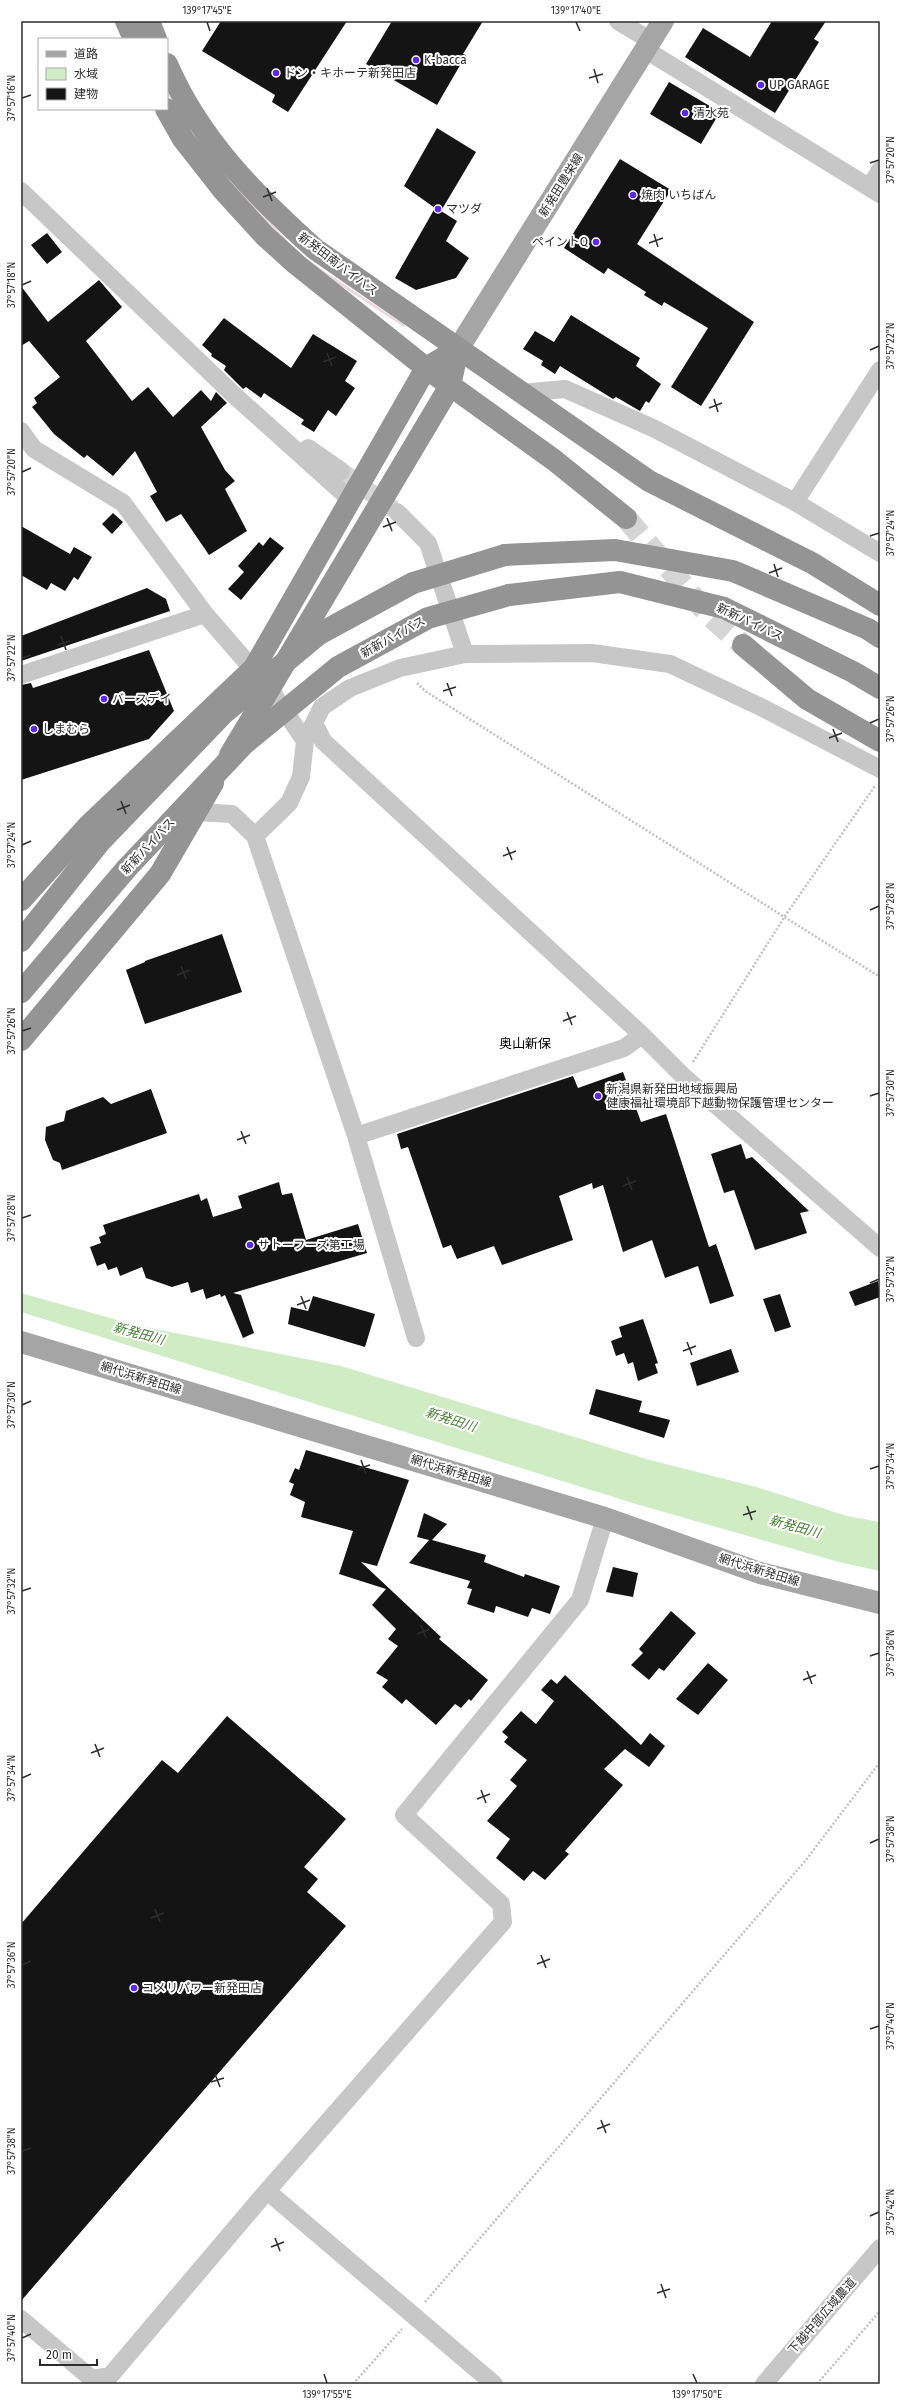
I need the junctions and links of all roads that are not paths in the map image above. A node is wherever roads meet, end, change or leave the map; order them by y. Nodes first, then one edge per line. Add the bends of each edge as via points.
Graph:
1 (126, 21) edge
2 (149, 21) edge
3 (618, 21) edge
4 (663, 21) edge
5 (134, 38) edge
6 (156, 38) edge
7 (648, 45) junction
8 (168, 66) edge
9 (167, 110) edge
10 (880, 170) edge
11 (875, 190) edge
12 (21, 191) edge
13 (458, 349) junction
14 (426, 368) junction
15 (880, 370) edge
16 (450, 386) junction
17 (520, 393) junction
18 (234, 395) junction
19 (21, 432) edge
20 (341, 471) tunnel mouth
21 (351, 500) junction
22 (795, 502) junction
23 (396, 512) tunnel mouth
24 (626, 518) tunnel mouth
25 (880, 553) edge
26 (880, 605) edge
27 (205, 614) junction
28 (880, 637) edge
29 (743, 645) tunnel mouth
30 (464, 654) junction
31 (254, 668) junction
32 (21, 675) edge
33 (269, 688) junction
34 (880, 688) edge
35 (314, 723) junction
36 (305, 741) junction
37 (880, 741) edge
38 (878, 777) edge
39 (196, 812) junction
40 (255, 836) junction
41 (21, 900) edge
42 (21, 941) edge
43 (21, 992) edge
44 (642, 1035) junction
45 (21, 1040) edge
46 (356, 1136) junction
47 (880, 1248) edge
48 (416, 1338) dead end
49 (21, 1342) edge
50 (605, 1518) junction
51 (880, 1603) edge
52 (267, 2191) junction
53 (880, 2248) edge
54 (21, 2319) edge
55 (494, 2384) edge
56 (764, 2384) edge

1 - 5 highway
2 - 6 highway
3 - 7 street
4 - 7 main road, 新発田豊栄線
7 - 11 street
7 - 13 main road, 新発田豊栄線
8 - 13 highway, 新発田南バイパス via 200,125 235,172 272,211 315,249
9 - 14 highway, 新発田南バイパス via 183,139 222,190 265,236
10 - 11 street
12 - 18 street
13 - 14 highway
13 - 16 highway
13 - 17 highway, 新発田南バイパス
14 - 16 highway, 新発田南バイパス
14 - 21 highway
15 - 22 street
16 - 24 highway, 新発田南バイパス via 554,460
16 - 33 highway
17 - 22 street via 565,389 655,429
17 - 26 highway, 新発田南バイパス via 649,481 812,563
18 - 20 street
18 - 21 street
19 - 27 street via 34,449 123,503
21 - 31 highway
22 - 25 street
23 - 30 street via 428,543
27 - 31 street
27 - 32 street
28 - 42 highway, bridge via 868,629 733,571 615,550 505,556 413,583 319,634 224,713 100,842
29 - 37 highway via 807,699
30 - 35 street via 400,668 350,688 322,707
30 - 38 street via 592,653 670,664 761,707
31 - 33 street
31 - 41 highway via 89,825
33 - 36 street
33 - 39 highway
34 - 43 highway, 新新バイパス, bridge via 724,608 620,582 509,595 428,618 338,667 244,744 127,868
35 - 36 street
35 - 44 street via 323,741
36 - 40 street via 301,778 289,804
39 - 40 street via 232,814
39 - 45 highway via 160,874
40 - 46 street
44 - 46 street via 624,1048
44 - 47 street via 684,1077
46 - 48 street
49 - 50 main road, 網代浜新発田線
50 - 51 main road, 網代浜新発田線 via 760,1573
50 - 52 street via 580,1600 404,1815 501,1904 503,1922
52 - 54 street via 110,2376 92,2379
52 - 55 street
53 - 56 street, 下越中部広域農道

